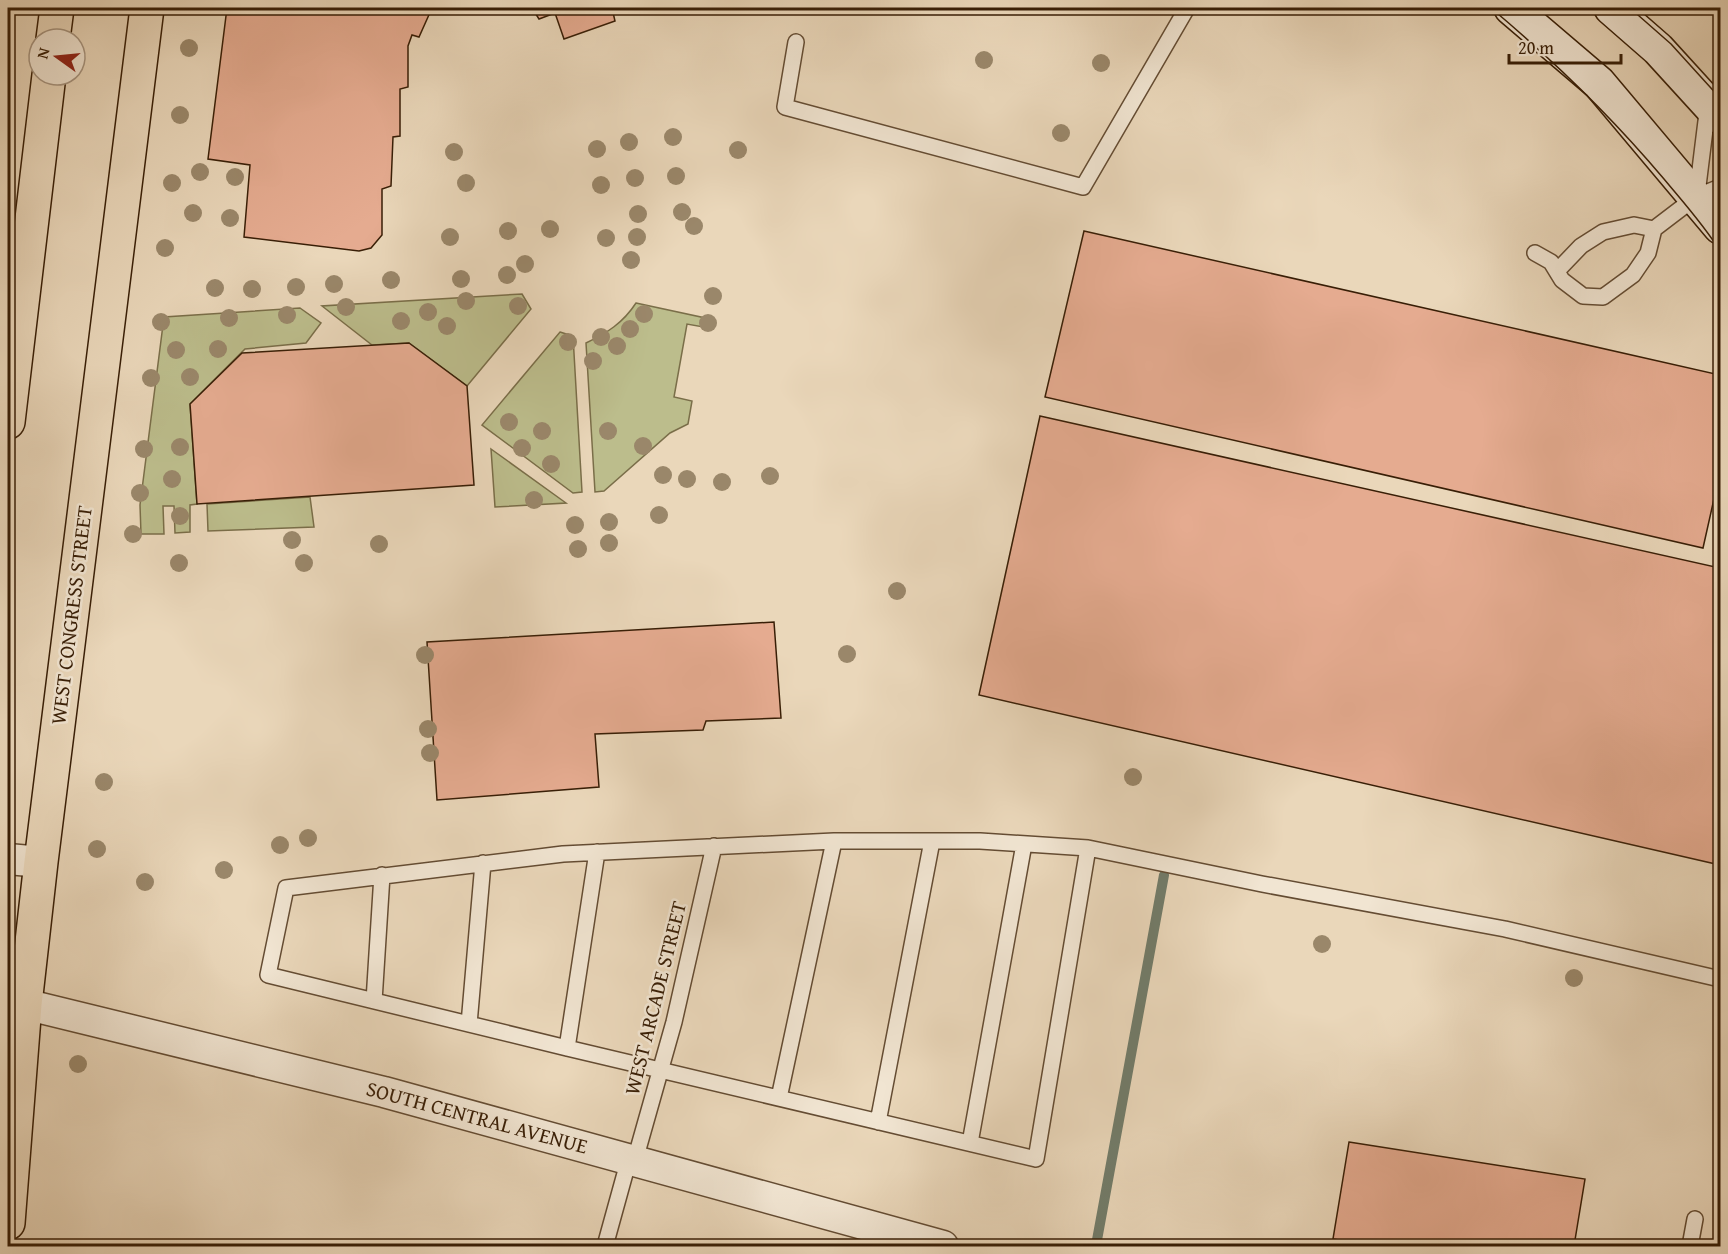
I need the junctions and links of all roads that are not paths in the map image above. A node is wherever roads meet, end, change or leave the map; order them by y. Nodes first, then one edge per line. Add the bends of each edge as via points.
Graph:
1 (57, 8) edge
2 (147, 8) edge
3 (1187, 8) edge
4 (1511, 8) edge
5 (1611, 8) edge
6 (55, 27) edge
7 (796, 42) dead end
8 (48, 87) edge
9 (1716, 105) edge
10 (1708, 192) edge
11 (1720, 226) edge
12 (1654, 229) junction
13 (1535, 253) dead end
14 (1557, 271) junction
15 (8, 422) edge
16 (932, 841) junction
17 (834, 842) junction
18 (1024, 844) junction
19 (714, 846) junction
20 (1088, 848) junction
21 (597, 852) junction
22 (8, 859) edge
23 (41, 862) junction
24 (483, 863) junction
25 (382, 875) junction
26 (1720, 979) edge
27 (374, 1001) junction
28 (16, 1002) edge
29 (469, 1024) junction
30 (567, 1048) junction
31 (661, 1071) junction
32 (779, 1098) junction
33 (878, 1122) junction
34 (970, 1143) junction
35 (632, 1159) junction
36 (1695, 1219) dead end
37 (8, 1223) edge
38 (605, 1246) edge
39 (943, 1246) edge
40 (1690, 1246) edge

1 - 6 main road
2 - 23 main road, WEST CONGRESS STREET
3 - 7 lane via 1083,188 785,106
4 - 10 street via 1599,83
5 - 9 street
8 - 15 main road
9 - 10 lane
10 - 11 street
10 - 12 lane
12 - 14 lane via 1634,225 1603,232 1581,246
12 - 14 lane via 1648,253 1633,275 1603,297 1583,296 1562,280
13 - 14 lane via 1551,262
16 - 17 lane
16 - 18 lane
16 - 33 lane
17 - 19 lane
17 - 32 lane
18 - 20 lane
18 - 34 lane
19 - 21 lane
19 - 31 lane, WEST ARCADE STREET
20 - 26 lane via 1505,929
20 - 34 lane via 1036,1159
21 - 24 lane
21 - 30 lane
22 - 23 street
23 - 28 main road, WEST CONGRESS STREET
24 - 25 lane
24 - 29 lane
25 - 27 lane
25 - 27 lane via 286,888 268,975
27 - 29 lane
28 - 35 street, SOUTH CENTRAL AVENUE via 319,1075
28 - 37 main road, WEST CONGRESS STREET
29 - 30 lane
30 - 31 lane
31 - 32 lane
31 - 35 lane, WEST ARCADE STREET
32 - 33 lane
33 - 34 lane
35 - 38 lane, WEST ARCADE STREET
35 - 39 street, SOUTH CENTRAL AVENUE
36 - 40 lane

